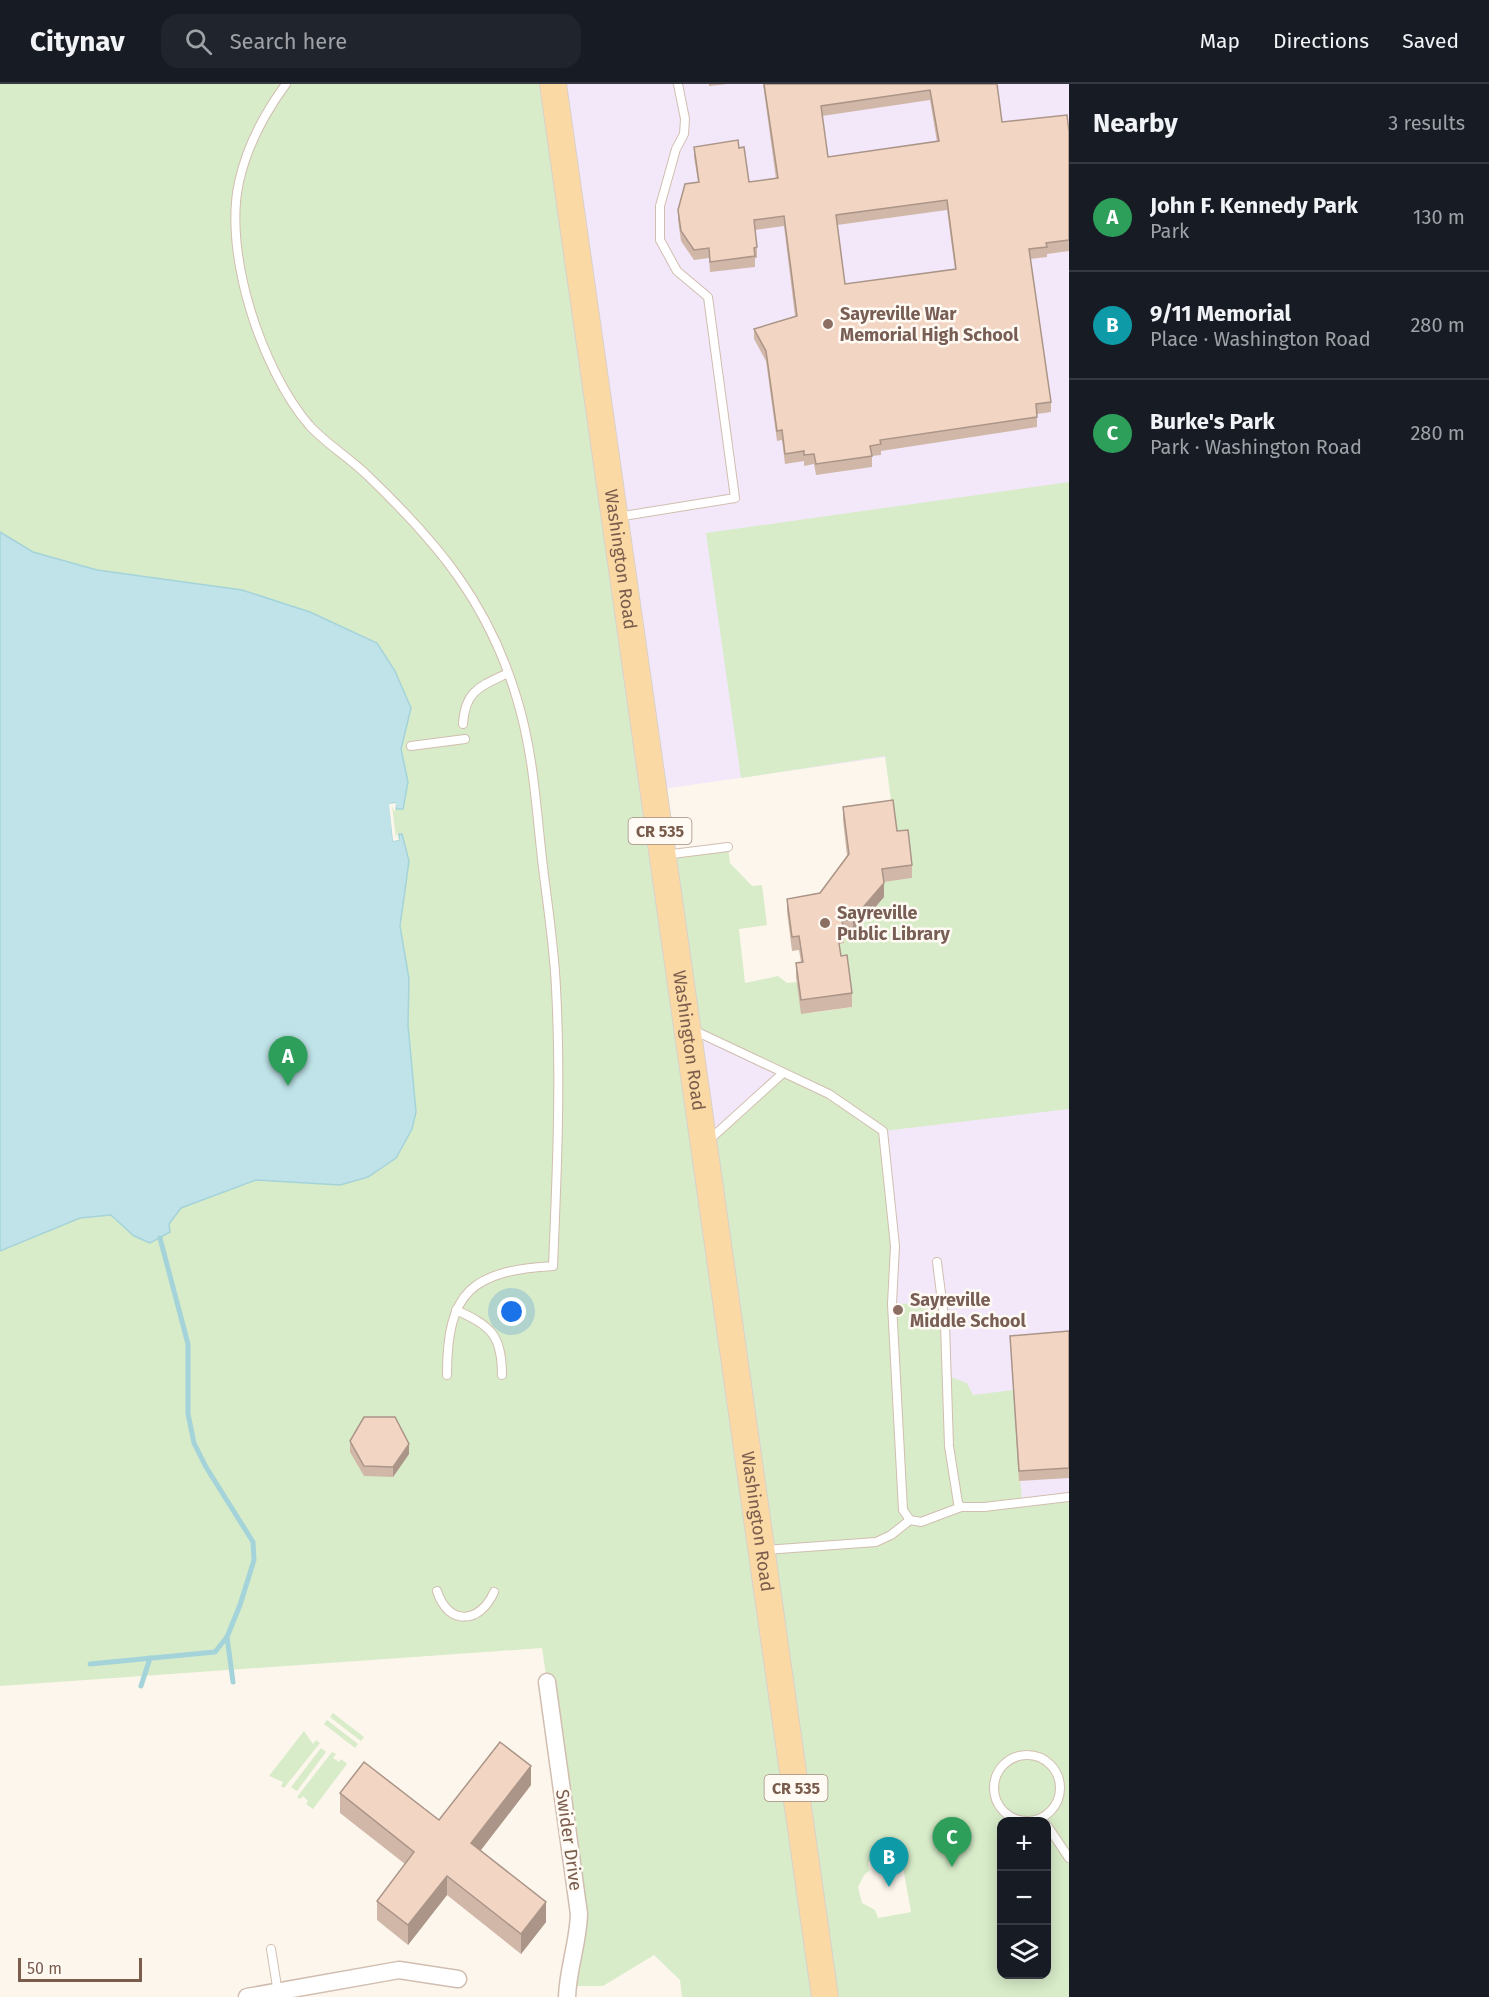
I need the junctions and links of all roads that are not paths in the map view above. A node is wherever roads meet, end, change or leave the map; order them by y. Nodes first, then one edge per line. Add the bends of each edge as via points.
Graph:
1 (286, 84) edge
2 (553, 84) edge
3 (678, 84) edge
4 (615, 517) junction
5 (508, 673) junction
6 (463, 724) dead end
7 (465, 739) dead end
8 (411, 746) dead end
9 (728, 847) dead end
10 (664, 855) junction
11 (688, 1028) junction
12 (783, 1073) junction
13 (705, 1143) junction
14 (937, 1262) dead end
15 (456, 1310) junction
16 (447, 1375) dead end
17 (502, 1375) dead end
18 (1069, 1497) edge
19 (961, 1507) junction
20 (910, 1520) junction
21 (762, 1550) junction
22 (437, 1591) dead end
23 (494, 1592) dead end
24 (547, 1682) dead end
25 (1044, 1821) edge
26 (1051, 1831) edge
27 (1069, 1858) edge
28 (271, 1949) dead end
29 (458, 1979) dead end
30 (279, 1994) edge
31 (247, 1997) edge
32 (567, 1997) edge
33 (825, 1997) edge

1 - 5 lane via 255,133 238,185 238,244 253,322 276,374 309,425 366,473 451,566 483,612
2 - 4 main road, Washington Road / CR 535
3 - 4 lane via 686,120 660,206 660,240 677,271 708,297 735,498
4 - 10 main road, Washington Road / CR 535
5 - 6 lane via 473,692
5 - 15 lane via 531,754 556,986 560,1124 552,1266 491,1275 469,1291
7 - 8 lane
9 - 10 lane
10 - 11 main road, Washington Road / CR 535
11 - 12 lane
11 - 13 main road, Washington Road / CR 535
12 - 13 lane
12 - 20 lane via 829,1094 884,1131 896,1246 892,1304 903,1510
13 - 21 main road, Washington Road / CR 535
14 - 19 lane via 945,1325 950,1446
15 - 16 lane via 447,1345
15 - 17 lane via 492,1330 502,1351
18 - 19 lane
19 - 20 lane via 921,1522
20 - 21 lane via 876,1542
21 - 33 main road, Washington Road / CR 535
22 - 23 lane via 442,1606 454,1615 466,1617 488,1605
24 - 32 street, Swider Drive via 579,1914 578,1942
25 - 25 lane via 1020,1821 996,1800 996,1778 1009,1759 1040,1757 1056,1771 1060,1792
26 - 27 lane
28 - 30 lane
29 - 30 street via 399,1970
30 - 31 street

